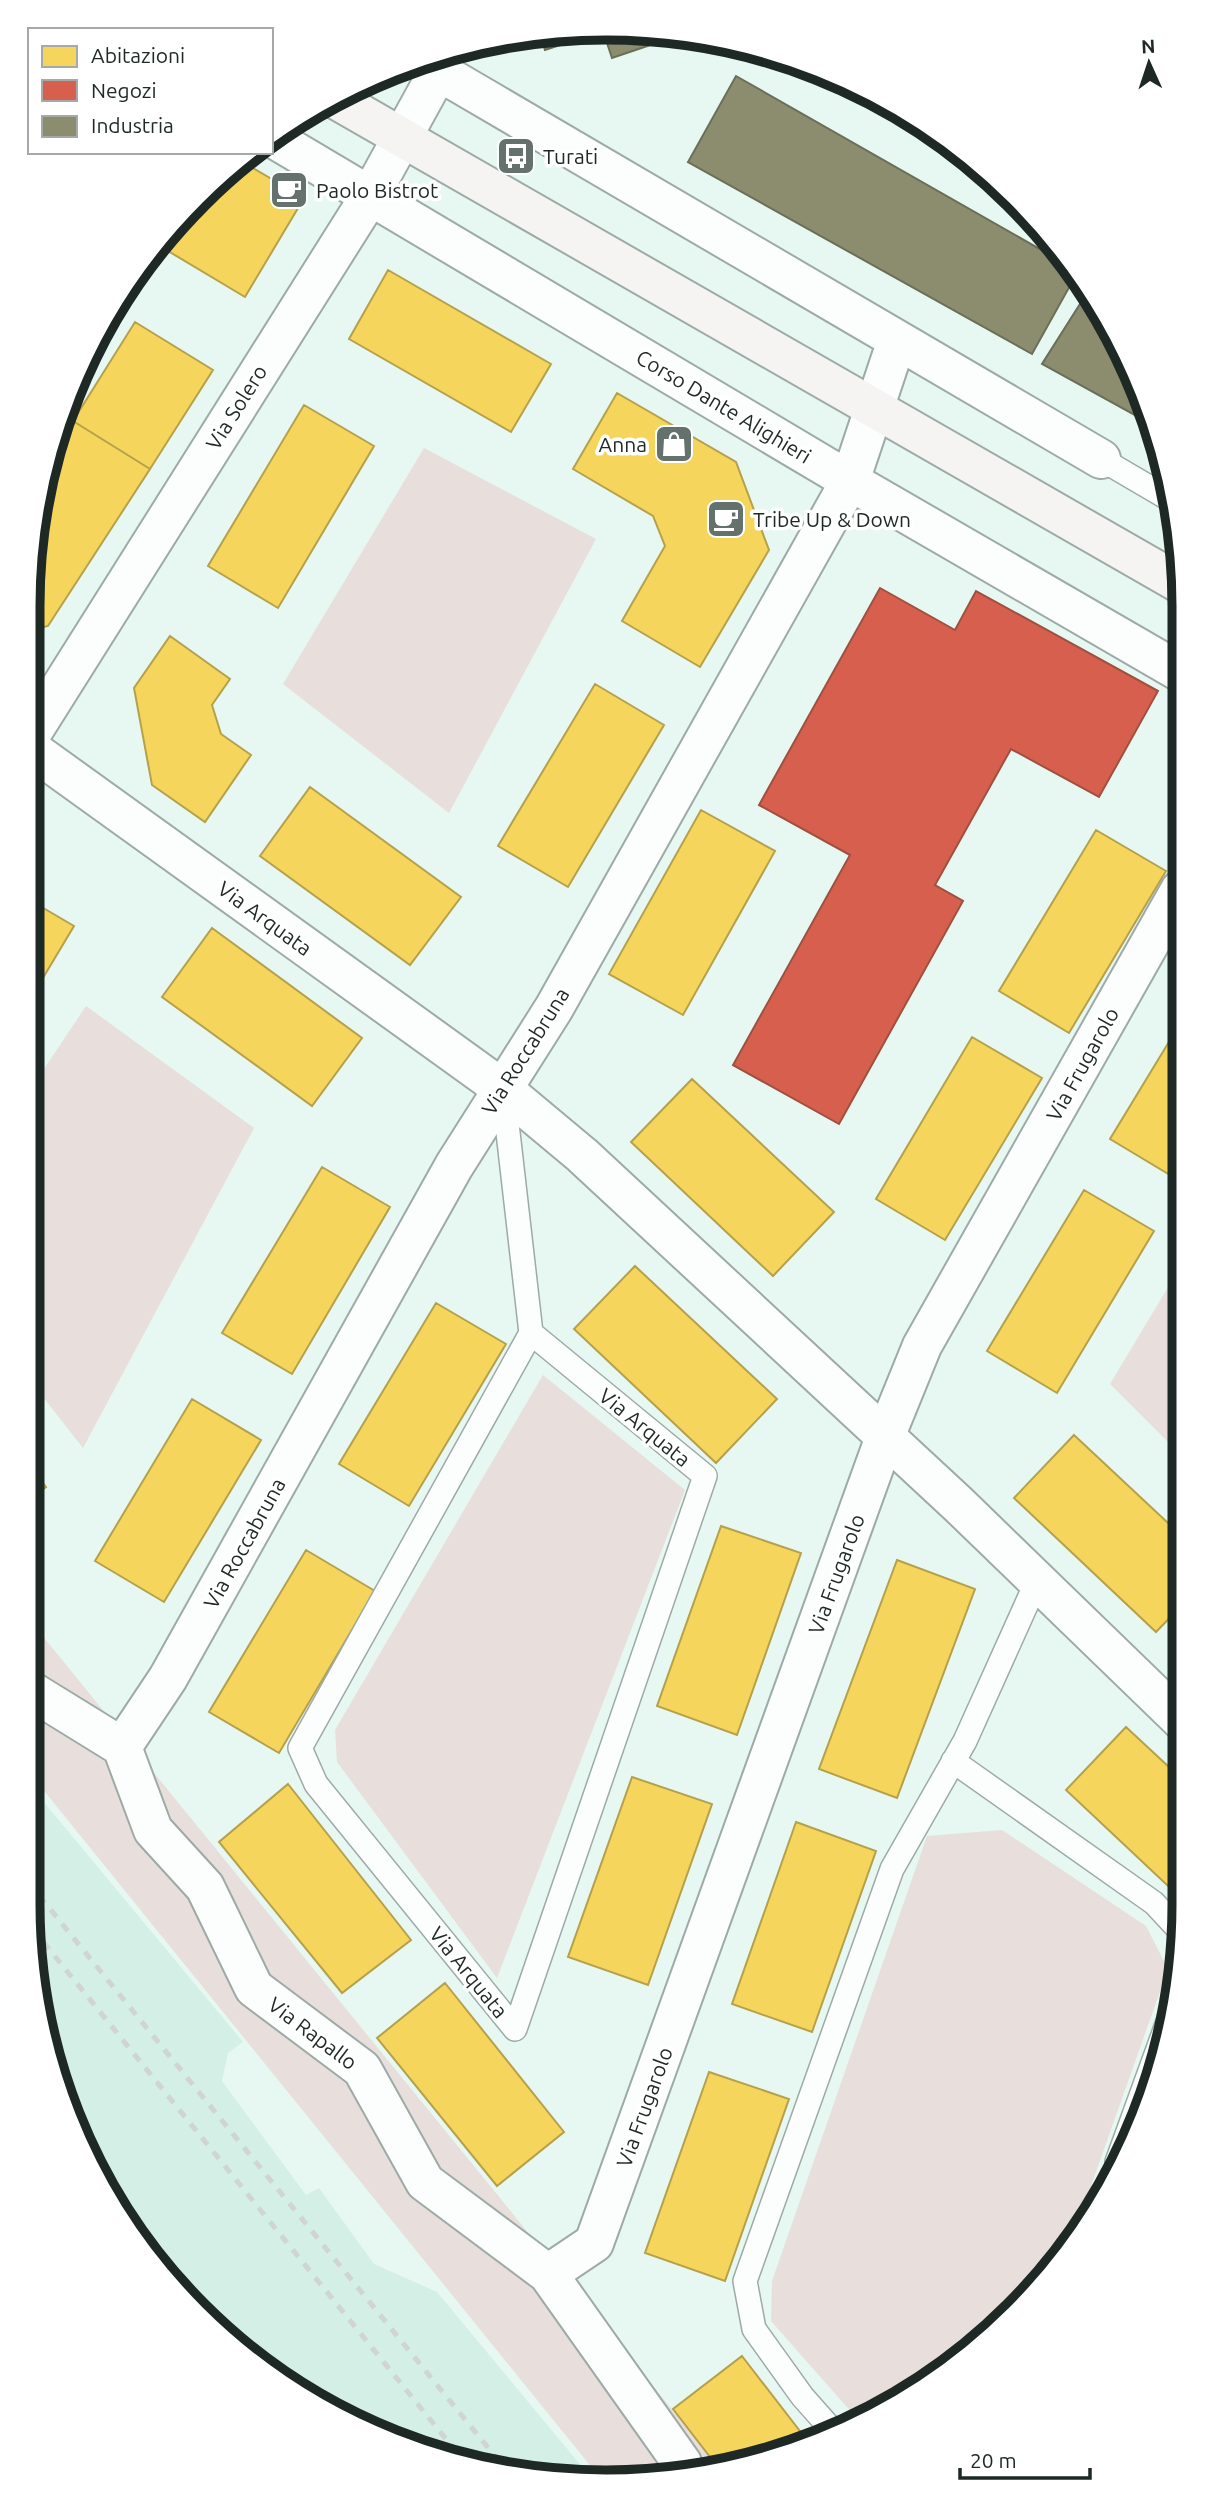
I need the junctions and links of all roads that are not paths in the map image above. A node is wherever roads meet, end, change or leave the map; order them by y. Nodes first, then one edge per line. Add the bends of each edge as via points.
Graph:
1 (433, 68) edge
2 (429, 69) edge
3 (345, 105) edge
4 (403, 139) junction
5 (282, 143) edge
6 (370, 196) junction
7 (897, 340) junction
8 (875, 410) junction
9 (1101, 459) joint
10 (850, 481) junction
11 (1160, 494) edge
12 (1171, 579) edge
13 (1172, 667) edge
14 (40, 720) edge
15 (40, 756) edge
16 (1172, 904) edge
17 (503, 1089) junction
18 (531, 1333) junction
19 (885, 1437) junction
20 (1037, 1581) junction
21 (40, 1696) edge
22 (1172, 1710) edge
23 (122, 1747) junction
24 (953, 1761) junction
25 (1172, 1922) edge
26 (548, 2274) junction
27 (828, 2425) edge
28 (682, 2465) edge

1 - 7 street
2 - 4 street, Via Solero
3 - 4 street
4 - 6 street, Via Solero
4 - 8 street
5 - 6 street, Corso Dante Alighieri
6 - 10 street, Corso Dante Alighieri
6 - 14 street, Via Solero
7 - 8 street, Via Roccabruna
7 - 9 street
8 - 10 street, Via Roccabruna
8 - 12 street
9 - 11 lane
10 - 13 street, Corso Dante Alighieri
10 - 17 street, Via Roccabruna via 554,1007
15 - 17 street, Via Arquata
16 - 19 street, Via Frugarolo via 922,1346
17 - 18 lane
17 - 19 street, Via Arquata via 582,1155
17 - 23 street, Via Roccabruna via 454,1166 168,1678
18 - 18 lane, Via Arquata via 300,1748 316,1784 515,2029 705,1476
19 - 20 street, Via Arquata
19 - 26 street, Via Frugarolo via 594,2243
20 - 22 street, Via Arquata
20 - 24 lane
21 - 23 street
23 - 26 street, Via Rapallo via 153,1830 205,1886 254,1988 362,2069 425,2182
24 - 25 lane via 1154,1903
24 - 27 lane via 892,1869 745,2281 754,2329
26 - 28 street, Via Rapallo

